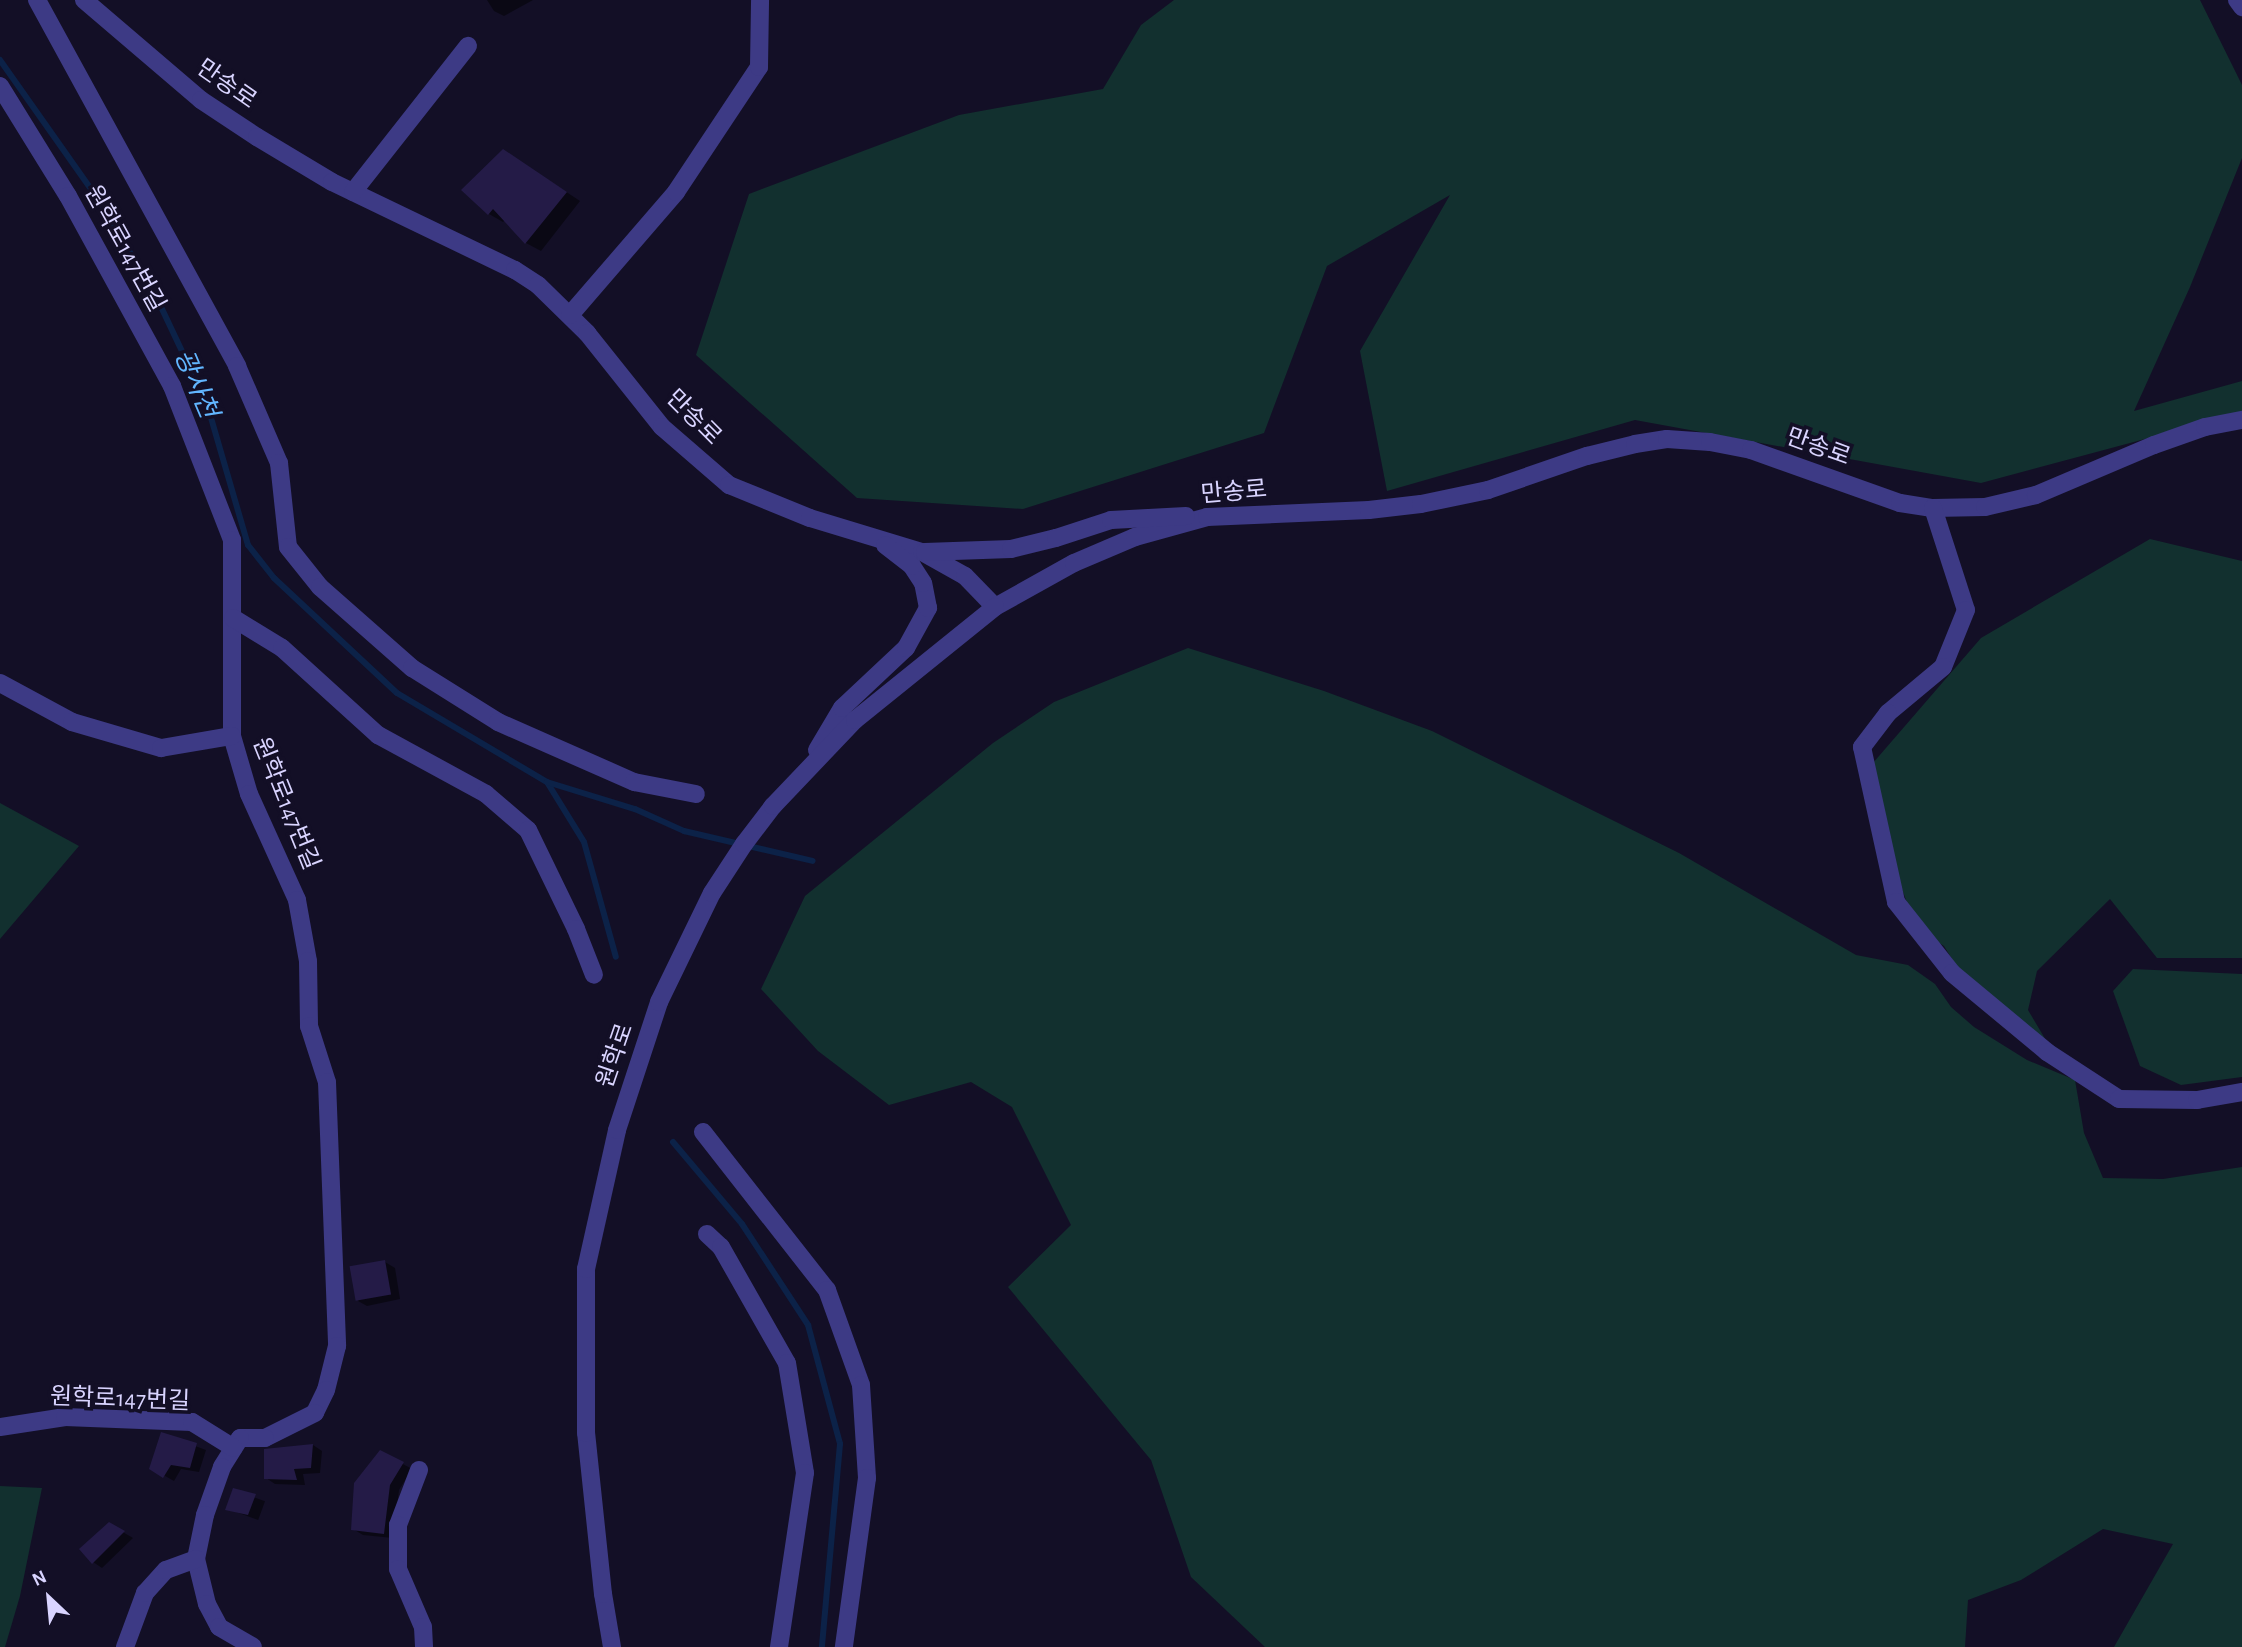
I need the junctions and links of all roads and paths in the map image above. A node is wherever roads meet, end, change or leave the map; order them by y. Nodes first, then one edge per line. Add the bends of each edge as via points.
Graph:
1 (37, 0) edge
2 (85, 0) edge
3 (760, 0) edge
4 (2237, 0) edge
5 (2242, 7) edge
6 (468, 46) dead end
7 (0, 86) edge
8 (353, 192) junction
9 (570, 315) junction
10 (2242, 420) edge
11 (1933, 509) junction
12 (1207, 517) junction
13 (876, 539) junction
14 (922, 552) junction
15 (995, 607) junction
16 (233, 618) junction
17 (0, 683) edge
18 (232, 736) junction
19 (802, 775) junction
20 (696, 794) dead end
21 (594, 975) dead end
22 (2242, 1092) edge
23 (704, 1132) dead end
24 (706, 1234) dead end
25 (0, 1427) edge
26 (234, 1448) junction
27 (419, 1469) dead end
28 (196, 1559) junction
29 (125, 1647) edge
30 (253, 1647) edge
31 (424, 1647) edge
32 (612, 1647) edge
33 (779, 1647) edge
34 (844, 1647) edge

1 - 20 street via 237,366 279,463 288,547 320,587 412,668 498,722 634,782
2 - 8 street, 만송로 via 201,100
3 - 9 street via 759,67 676,192
4 - 5 street
6 - 8 street
7 - 16 street, 원학로147번길 via 68,196 172,386 232,540
8 - 9 street, 만송로 via 515,270
9 - 13 street, 만송로 via 662,427 729,485 810,519
10 - 11 street, 만송로 via 2154,445 2036,495 1985,506
11 - 12 street, 만송로 via 1900,503 1752,450 1667,439 1587,456 1488,490 1421,504
11 - 22 street via 1966,610 1943,667 1888,713 1862,747 1896,902 1952,973 2047,1052 2119,1099 2197,1100
12 - 14 street via 1130,517 1011,549
12 - 15 street, 만송로 via 1135,537 1074,563
13 - 14 street, 만송로
13 - 19 street via 912,566 923,583 928,608 906,648 842,708
14 - 15 street, 만송로 via 965,576
15 - 19 street, 원학로 via 855,720
16 - 18 street, 원학로147번길
16 - 21 street via 282,648 378,736 486,794 528,830
17 - 18 street via 72,722 161,748
18 - 26 street, 원학로147번길 via 249,794 297,900 302,924 309,1026 327,1082 337,1346 315,1413 265,1438 240,1438
19 - 32 street, 원학로 via 744,844 712,893 659,1002 617,1130 586,1269 586,1433
23 - 34 street via 827,1290 861,1385 867,1478
24 - 33 street via 721,1247 787,1363 805,1473
25 - 26 street, 원학로147번길 via 65,1417 192,1422
26 - 28 street via 222,1466 205,1515
27 - 31 street via 397,1525 398,1569 423,1627
28 - 29 street via 166,1570 145,1593
28 - 30 street via 207,1604 219,1626

